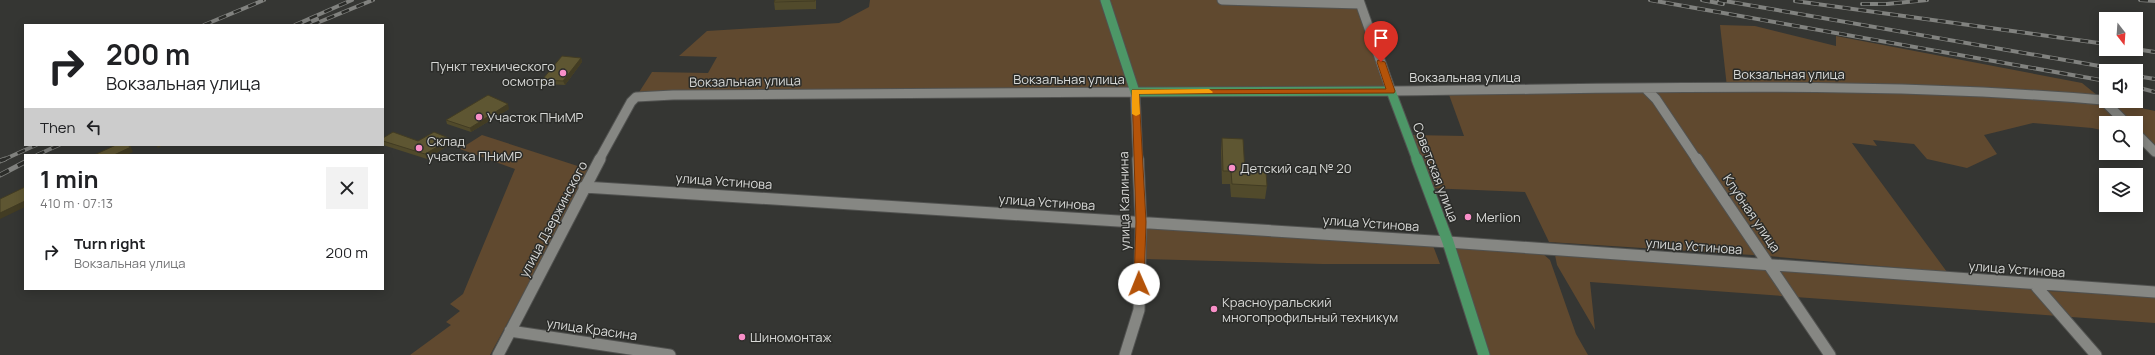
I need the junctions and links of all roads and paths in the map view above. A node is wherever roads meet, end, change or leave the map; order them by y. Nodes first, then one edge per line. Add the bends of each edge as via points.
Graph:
1 (1104, 0) edge
2 (1222, 0) edge
3 (1360, 2) edge
4 (1647, 90) junction
5 (1391, 91) junction
6 (1135, 92) junction
7 (636, 97) joint
8 (2119, 116) edge
9 (2143, 140) edge
10 (2155, 152) edge
11 (584, 187) junction
12 (1141, 222) junction
13 (1448, 242) junction
14 (1770, 265) junction
15 (2035, 285) junction
16 (2155, 292) edge
17 (510, 331) junction
18 (498, 355) edge
19 (670, 355) edge
20 (1125, 355) edge
21 (1484, 355) edge
22 (1830, 355) edge
23 (2096, 355) edge

1 - 6 main road
2 - 3 street
3 - 5 street, Советская улица
4 - 5 street, Вокзальная улица
4 - 8 street, Вокзальная улица via 1860,87 2021,93 2103,100
4 - 14 street, Клубная улица via 1656,99
5 - 6 main road, Вокзальная улица
5 - 13 main road, Советская улица
6 - 7 street, Вокзальная улица
6 - 12 street, улица Калинина
7 - 11 street, улица Дзержинского
9 - 10 street
11 - 12 street, улица Устинова
11 - 17 street, улица Дзержинского
12 - 13 street, улица Устинова
12 - 20 street, улица Калинина via 1139,310
13 - 14 street, улица Устинова
13 - 21 main road, Советская улица
14 - 15 street, улица Устинова
14 - 22 street, Клубная улица
15 - 16 street, улица Устинова
15 - 23 street
17 - 18 street, улица Дзержинского
17 - 19 street, улица Красина

